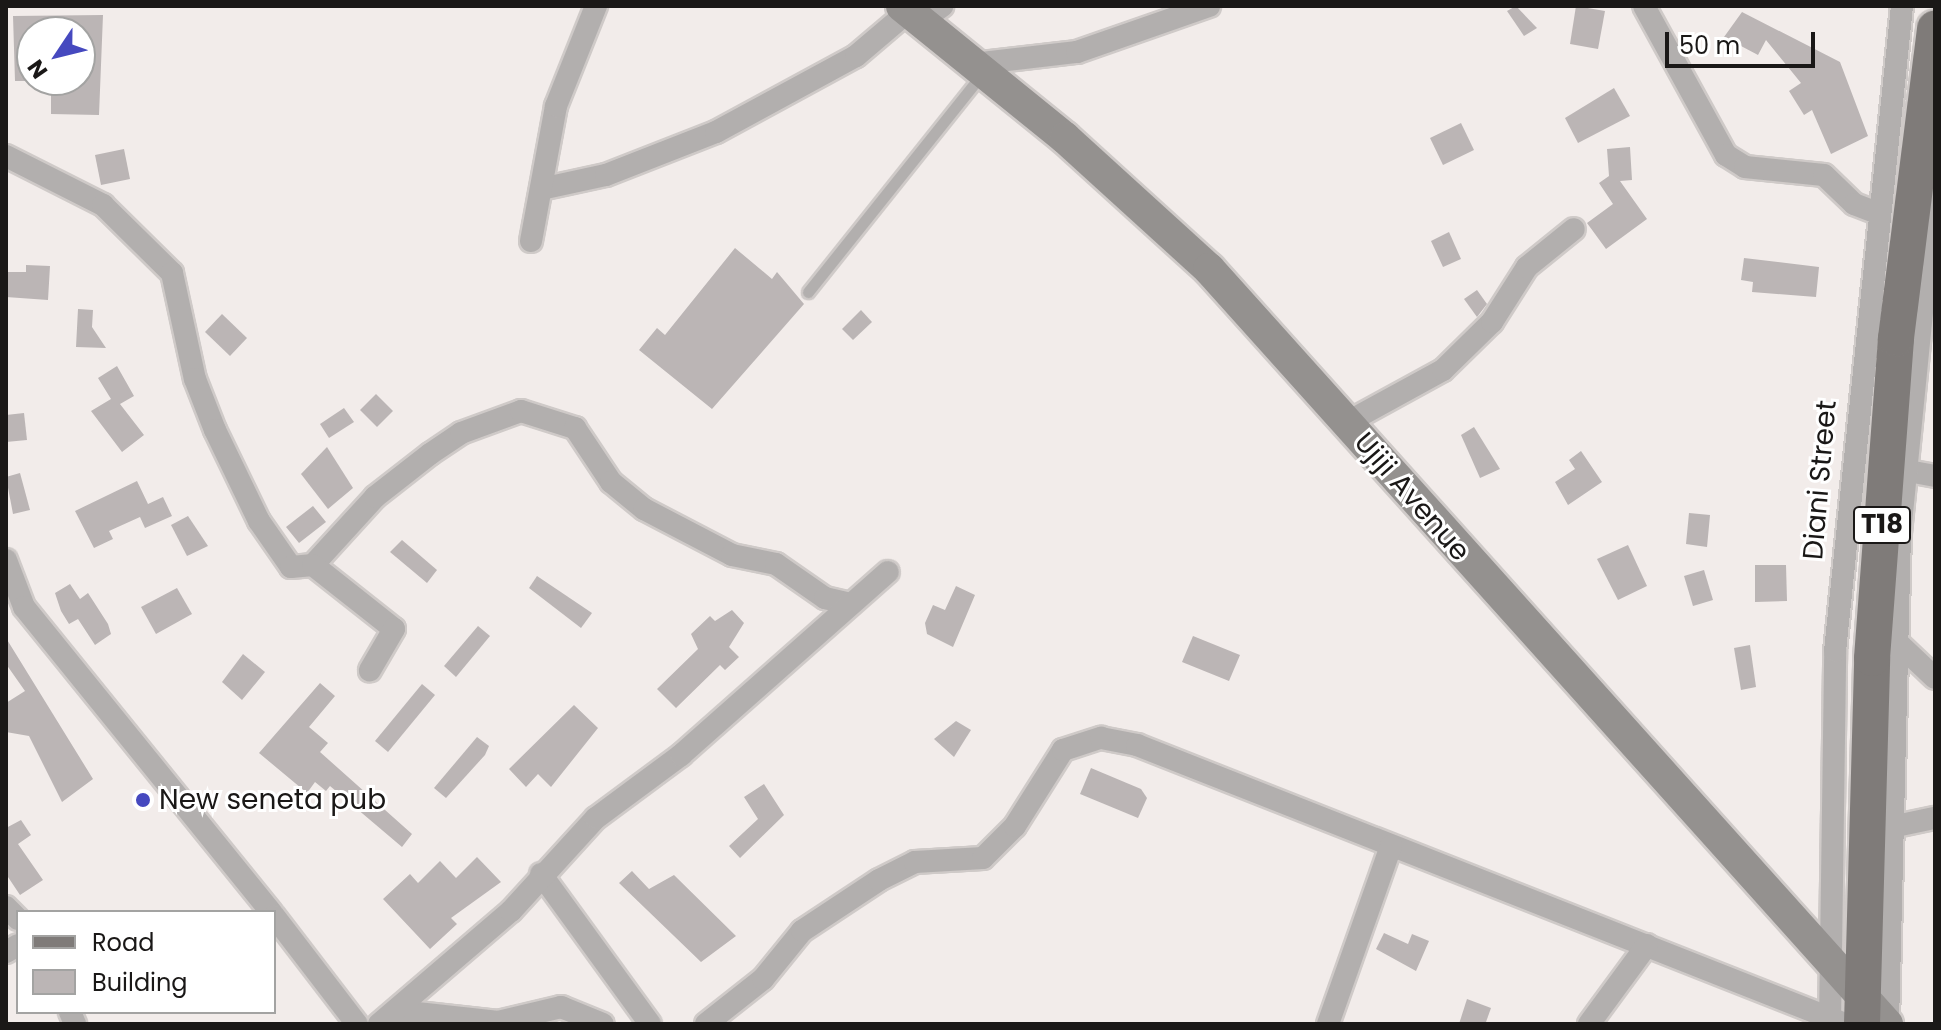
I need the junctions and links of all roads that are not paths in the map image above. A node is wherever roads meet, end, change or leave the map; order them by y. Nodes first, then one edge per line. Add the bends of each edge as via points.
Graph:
1 (596, 6) edge
2 (1209, 6) edge
3 (1644, 6) edge
4 (1896, 10) edge
5 (919, 11) edge
6 (1935, 28) edge
7 (978, 68) junction
8 (6, 156) edge
9 (1935, 182) edge
10 (541, 189) junction
11 (1877, 213) junction
12 (1574, 229) dead end
13 (531, 241) dead end
14 (808, 292) dead end
15 (1348, 422) junction
16 (1896, 469) junction
17 (1935, 476) edge
18 (6, 560) edge
19 (313, 565) junction
20 (888, 572) dead end
21 (15, 601) edge
22 (847, 603) junction
23 (1900, 645) junction
24 (370, 670) dead end
25 (1935, 678) edge
26 (1935, 818) edge
27 (1896, 826) junction
28 (1391, 846) junction
29 (541, 874) junction
30 (269, 910) edge
31 (276, 919) edge
32 (1647, 945) junction
33 (1830, 962) junction
34 (399, 1011) junction
35 (1846, 1017) edge
36 (357, 1024) edge
37 (379, 1024) edge
38 (603, 1024) edge
39 (650, 1024) edge
40 (706, 1024) edge
41 (1328, 1024) edge
42 (1589, 1024) edge
43 (1888, 1024) edge

1 - 10 street via 556,106
2 - 7 street via 1077,52
3 - 11 street via 1726,155 1745,167 1824,175 1854,204
4 - 11 street, Diani Street
5 - 7 main road, Ujiji Avenue
5 - 10 street via 856,56 716,132 606,175
6 - 16 main road, T18
7 - 14 lane
7 - 15 main road, Ujiji Avenue via 1136,199
8 - 19 street via 103,205 154,247 176,283 195,379 231,468 281,560 298,569
9 - 16 street
10 - 13 street
11 - 33 street, Diani Street via 1835,651
12 - 15 street via 1527,267 1492,322 1443,370
15 - 33 main road, Ujiji Avenue
16 - 17 street
16 - 23 street
16 - 35 main road, T18 via 1872,658
18 - 21 street
19 - 22 street via 375,497 430,454 521,411 575,428 611,482 644,509 707,545 776,564 825,598
19 - 24 street via 394,629
20 - 22 street
21 - 30 street
22 - 29 street
23 - 25 street
23 - 27 street
26 - 27 street
27 - 43 street
28 - 32 street
28 - 40 street via 1137,745 1087,740 1055,760 992,852 977,861 915,862 879,880 802,931 763,979
28 - 41 street
29 - 34 street
29 - 39 street
31 - 36 street
32 - 35 street
32 - 42 street
33 - 35 main road, Ujiji Avenue
34 - 37 street
34 - 38 street via 498,1022 561,1007
35 - 43 main road, Ujiji Avenue

